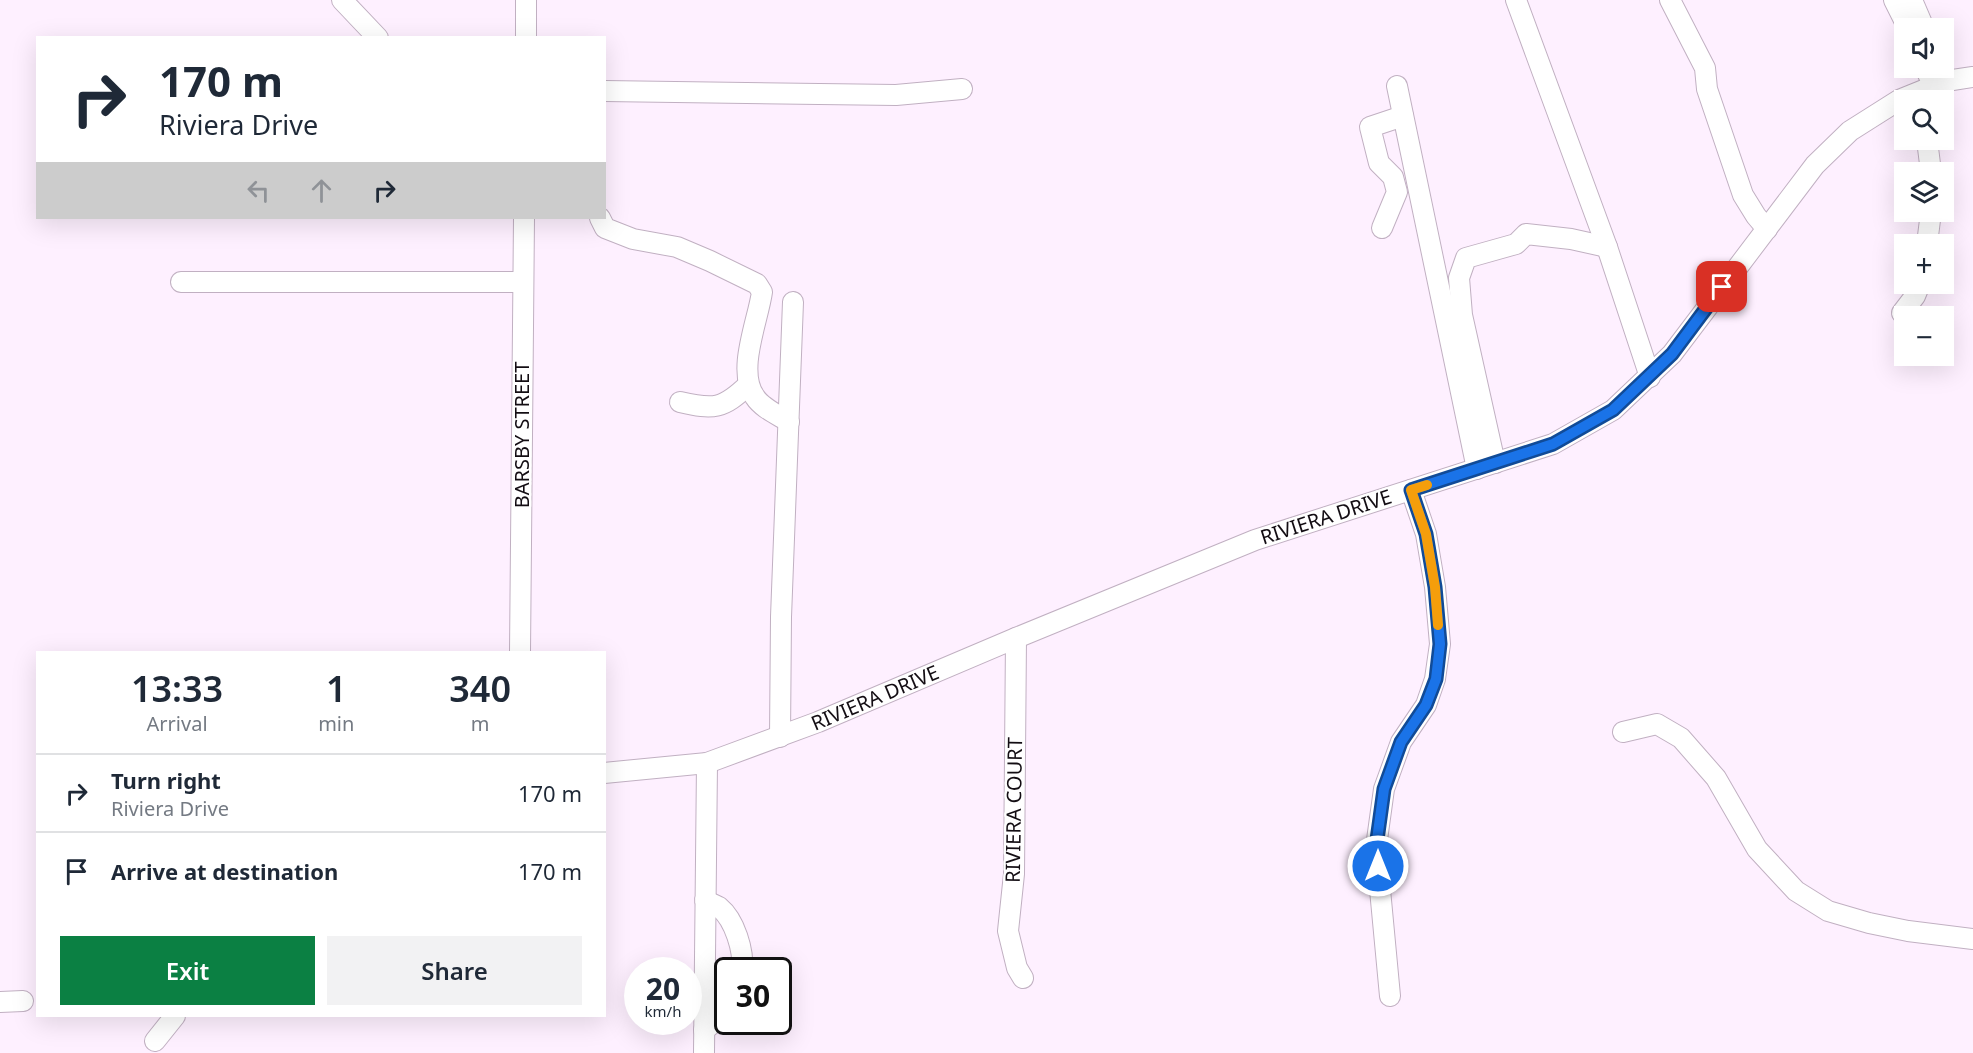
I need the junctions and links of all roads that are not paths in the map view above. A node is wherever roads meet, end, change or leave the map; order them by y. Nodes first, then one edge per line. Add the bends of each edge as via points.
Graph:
1 (342, 0) edge
2 (526, 0) edge
3 (1516, 0) edge
4 (1670, 0) edge
5 (1894, 0) edge
6 (1912, 0) edge
7 (1903, 18) edge
8 (1920, 18) edge
9 (376, 36) edge
10 (526, 36) edge
11 (1973, 77) edge
12 (1940, 78) edge
13 (1954, 78) edge
14 (1397, 86) dead end
15 (962, 89) dead end
16 (1925, 90) edge
17 (606, 91) edge
18 (1894, 103) edge
19 (1403, 116) junction
20 (1419, 186) junction
21 (1397, 192) junction
22 (524, 219) edge
23 (600, 219) edge
24 (1382, 228) dead end
25 (1767, 229) junction
26 (1606, 247) junction
27 (181, 282) dead end
28 (523, 282) junction
29 (793, 302) dead end
30 (1650, 377) junction
31 (748, 385) junction
32 (681, 402) dead end
33 (789, 422) junction
34 (1486, 466) junction
35 (1411, 490) junction
36 (1016, 638) junction
37 (520, 651) edge
38 (1623, 732) dead end
39 (780, 737) junction
40 (707, 763) junction
41 (606, 773) edge
42 (705, 900) junction
43 (1973, 939) edge
44 (742, 957) edge
45 (1023, 978) dead end
46 (1390, 996) dead end
47 (23, 1001) dead end
48 (0, 1002) edge
49 (174, 1017) edge
50 (714, 1022) edge
51 (704, 1030) junction
52 (155, 1041) dead end
53 (704, 1053) edge

1 - 9 street
2 - 10 street
3 - 26 street
4 - 25 street via 1705,68 1707,89 1743,195
5 - 7 street
6 - 8 street
11 - 13 street, RIVIERA DRIVE
12 - 16 street, RIVIERA DRIVE
14 - 19 street
15 - 17 street via 896,95
18 - 25 street, RIVIERA DRIVE via 1850,131 1815,165
19 - 20 street
19 - 21 street via 1370,127 1379,163 1393,177
20 - 21 street
20 - 34 street
21 - 24 street
22 - 28 street, BARSBY STREET
23 - 31 street via 605,228 633,239 677,247 757,284 762,292 749,347
25 - 30 street, RIVIERA DRIVE
26 - 30 street
26 - 34 street via 1526,234 1516,244 1466,258 1459,278 1462,315
27 - 28 street
28 - 37 street, BARSBY STREET
29 - 33 street
30 - 34 street, RIVIERA DRIVE via 1613,410 1553,444
31 - 32 street via 721,405 705,408
31 - 33 street via 756,399
33 - 39 street
34 - 35 street, RIVIERA DRIVE
35 - 36 street, RIVIERA DRIVE via 1255,540
35 - 46 street via 1426,534 1440,644 1436,679 1426,705 1401,742 1384,789 1376,847
36 - 39 street, RIVIERA DRIVE
36 - 45 street, RIVIERA COURT via 1014,874 1008,931
38 - 43 street via 1657,724 1682,738 1716,778 1757,849 1796,891 1828,911 1908,931
39 - 40 street, RIVIERA DRIVE
40 - 41 street
40 - 42 street
42 - 44 street via 728,916
42 - 51 street
47 - 48 street
49 - 52 street
50 - 51 street
51 - 53 street

